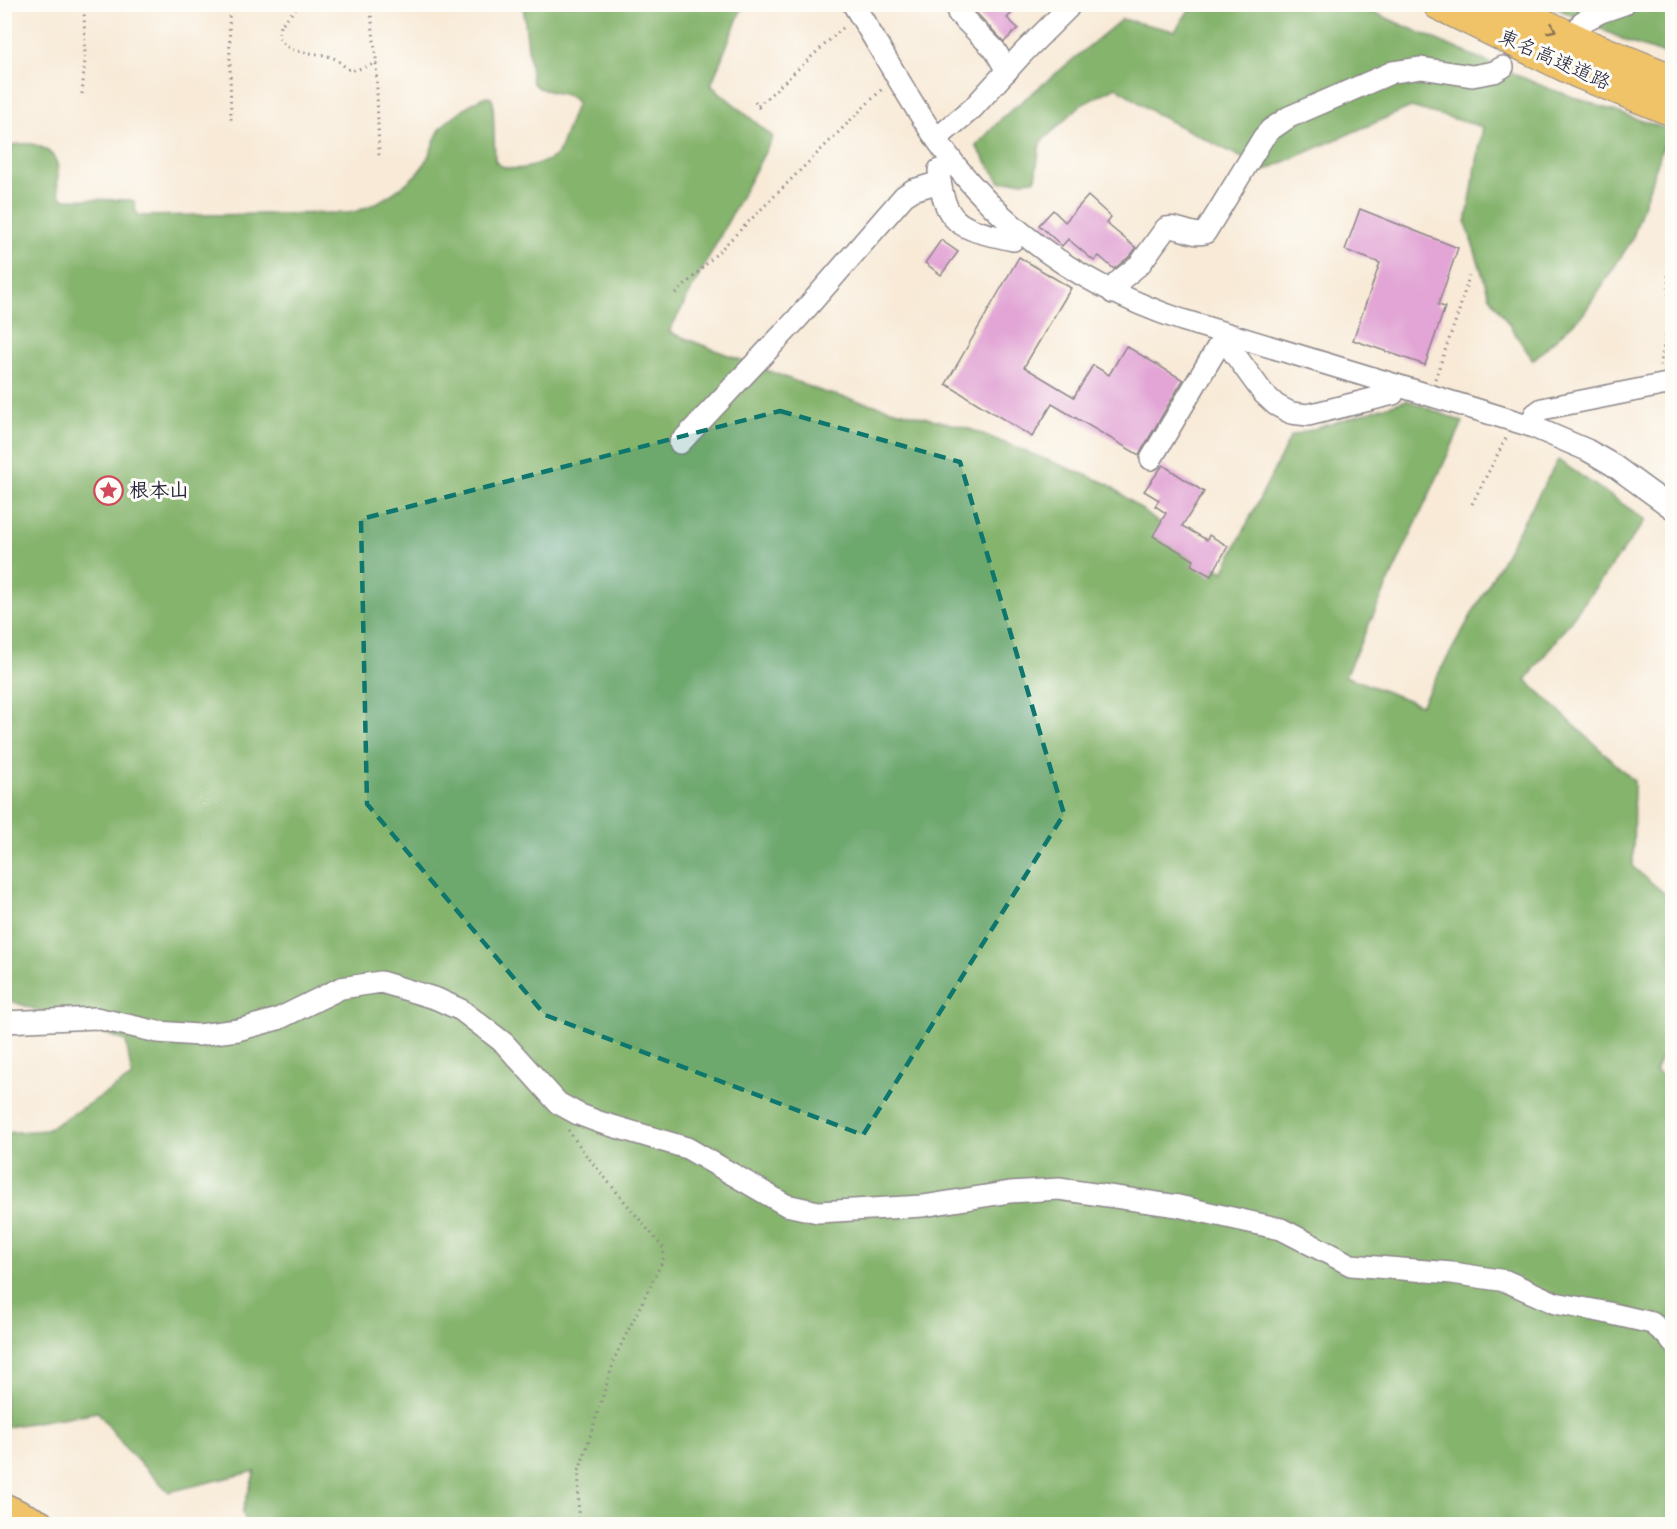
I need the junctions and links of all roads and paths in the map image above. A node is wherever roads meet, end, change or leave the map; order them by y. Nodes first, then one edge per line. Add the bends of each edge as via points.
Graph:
1 (84, 4) edge
2 (229, 4) edge
3 (300, 4) edge
4 (370, 4) edge
5 (1439, 4) edge
6 (1499, 4) edge
7 (1624, 4) edge
8 (1068, 8) dead end
9 (857, 10) edge
10 (958, 13) dead end
11 (1582, 22) dead end
12 (376, 63) junction
13 (1503, 67) dead end
14 (1007, 71) junction
15 (898, 76) junction
16 (1672, 80) edge
17 (82, 94) dead end
18 (755, 102) dead end
19 (758, 106) junction
20 (1672, 110) edge
21 (761, 111) dead end
22 (231, 123) dead end
23 (942, 146) junction
24 (379, 158) dead end
25 (940, 182) junction
26 (1020, 232) junction
27 (1668, 272) dead end
28 (1469, 276) dead end
29 (1113, 293) junction
30 (676, 294) dead end
31 (1222, 338) junction
32 (1666, 384) edge
33 (1396, 385) junction
34 (1429, 395) junction
35 (1522, 423) junction
36 (680, 444) dead end
37 (1150, 459) dead end
38 (1472, 504) dead end
39 (1672, 508) edge
40 (4, 1022) edge
41 (558, 1103) junction
42 (1672, 1342) edge
43 (1672, 1480) edge
44 (1672, 1503) edge
45 (4, 1507) edge
46 (40, 1524) edge
47 (578, 1524) edge

1 - 17 path
2 - 22 path
3 - 12 path via 280,26 278,36 284,45 333,58 352,71
4 - 12 path
5 - 20 highway, 東名高速道路 via 1578,72
6 -> 16 highway, 東名高速道路
7 - 11 street
8 - 14 street
9 - 15 street
9 - 19 path via 851,20
10 - 14 street via 995,50
12 - 24 path
13 - 29 street via 1472,76 1421,68 1393,72 1279,122 1263,138 1205,233 1166,228 1140,264 1118,282
14 - 23 street
15 - 23 street
15 - 30 path
18 - 19 path
19 - 21 path
23 - 25 street
23 - 26 street via 986,199
25 - 26 street via 948,211 963,227 1013,240
25 - 36 street via 904,196 797,319
26 - 29 street via 1056,260
27 - 32 path via 1669,313 1658,378
28 - 34 path
29 - 31 street
31 - 33 street
31 - 33 street via 1263,393 1291,413 1308,415 1393,394
31 - 37 street
32 - 35 street via 1542,409
33 - 34 street
34 - 35 street
35 - 38 path
35 - 39 street via 1587,450
40 - 41 street via 96,1018 158,1032 198,1035 278,1019 341,988 381,982 461,1010 504,1043
41 - 42 street via 599,1122 687,1148 786,1205 818,1212 924,1206 1010,1192 1059,1189 1178,1206 1281,1229 1351,1265 1506,1281 1555,1303 1652,1323
41 - 47 path via 571,1137 664,1248 663,1260 616,1355 579,1471
43 - 44 path
45 - 46 main road

